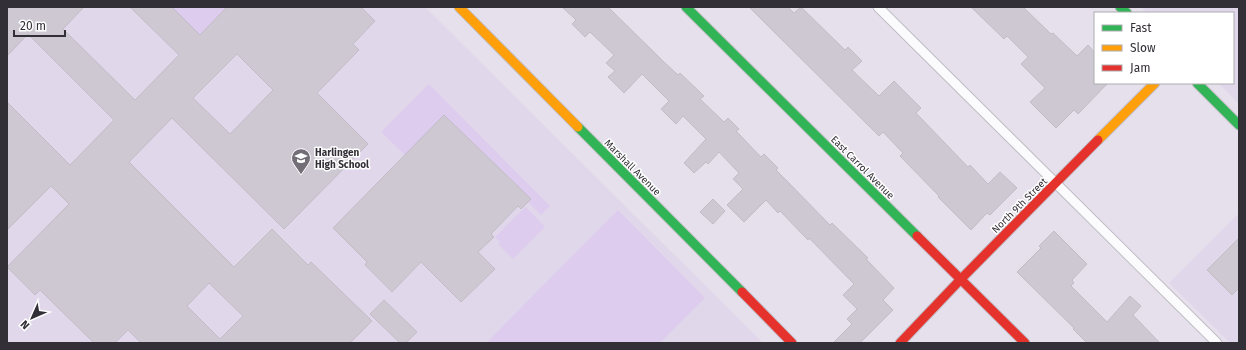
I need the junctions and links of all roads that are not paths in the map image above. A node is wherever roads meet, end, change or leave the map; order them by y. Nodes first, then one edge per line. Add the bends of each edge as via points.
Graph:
1 (459, 7) edge
2 (686, 7) edge
3 (878, 7) edge
4 (1154, 84) edge
5 (1198, 84) edge
6 (1239, 125) edge
7 (1056, 183) junction
8 (961, 279) junction
9 (792, 343) edge
10 (900, 343) edge
11 (1025, 343) edge
12 (1217, 343) edge

1 - 9 street, Marshall Avenue
2 - 8 street, East Carrol Avenue
3 - 7 lane
4 - 7 street, North 9th Street
5 - 6 street
7 - 8 street, North 9th Street
7 - 12 lane
8 - 10 street, North 9th Street
8 - 11 street, East Carrol Avenue

